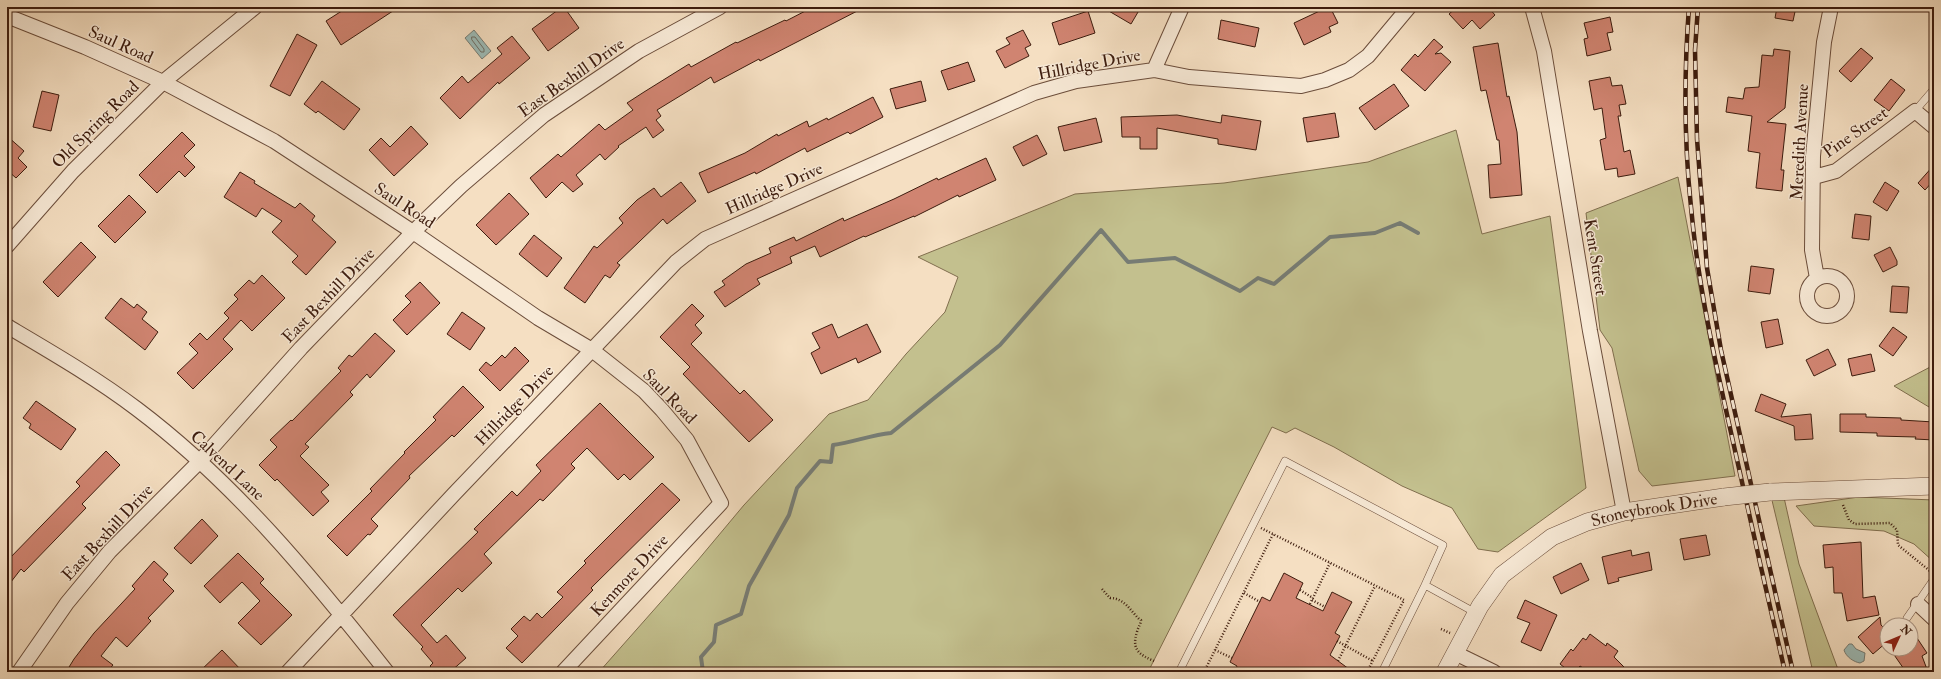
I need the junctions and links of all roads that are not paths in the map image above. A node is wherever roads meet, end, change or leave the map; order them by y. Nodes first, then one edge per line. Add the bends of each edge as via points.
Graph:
1 (255, 7) edge
2 (1182, 7) edge
3 (1409, 7) edge
4 (1532, 7) edge
5 (1831, 7) edge
6 (711, 9) edge
7 (7, 16) edge
8 (1154, 70) junction
9 (163, 82) junction
10 (1934, 89) edge
11 (1916, 111) junction
12 (1934, 127) edge
13 (1814, 177) junction
14 (413, 232) junction
15 (7, 246) edge
16 (1818, 278) dead end
17 (7, 326) edge
18 (592, 350) junction
19 (200, 461) junction
20 (1934, 486) edge
21 (721, 503) joint
22 (1624, 512) junction
23 (1934, 579) edge
24 (1425, 585) junction
25 (1918, 604) junction
26 (1477, 613) junction
27 (342, 615) junction
28 (1908, 617) edge
29 (1934, 619) edge
30 (1454, 652) junction
31 (1383, 670) edge
32 (19, 672) edge
33 (288, 672) edge
34 (387, 672) edge
35 (563, 672) edge
36 (1179, 672) edge
37 (1445, 672) edge
38 (1494, 672) edge

1 - 9 street, Old Spring Road
2 - 8 street
3 - 8 street, Hillridge Drive via 1368,56 1349,70 1325,80 1300,86 1189,77
4 - 22 street, Kent Street via 1544,51 1590,331
5 - 13 street, Meredith Avenue via 1818,96 1813,156
6 - 14 street, East Bexhill Drive via 639,51 538,119
7 - 9 street, Saul Road via 86,47
8 - 18 street, Hillridge Drive via 1076,81 1034,93 726,228 705,239 676,262
9 - 14 street, Saul Road via 274,141
9 - 15 street, Old Spring Road via 73,171
10 - 11 lane
11 - 12 street
11 - 13 street, Pine Street via 1836,171
13 - 16 street, Meredith Avenue via 1812,250
14 - 18 street, Saul Road via 538,318
14 - 19 street, East Bexhill Drive via 299,350
17 - 19 street, Calvend Lane via 73,364 138,409
18 - 21 street, Saul Road via 644,391 662,410 687,440
18 - 27 street, Hillridge Drive
19 - 27 street, Calvend Lane via 265,525
19 - 32 street, East Bexhill Drive via 110,551 67,603
20 - 22 street, Stoneybrook Drive, bridge via 1770,492
21 - 35 street, Kenmore Drive
22 - 26 street, Stoneybrook Drive via 1587,522 1552,537 1502,575
23 - 25 lane
24 - 26 lane
24 - 31 lane
24 - 36 lane via 1443,545 1285,461
25 - 28 lane
25 - 29 street
26 - 30 street, Stoneybrook Drive
27 - 33 street, Hillridge Drive
27 - 34 street, Calvend Lane
30 - 37 street, Stoneybrook Drive
30 - 38 street

